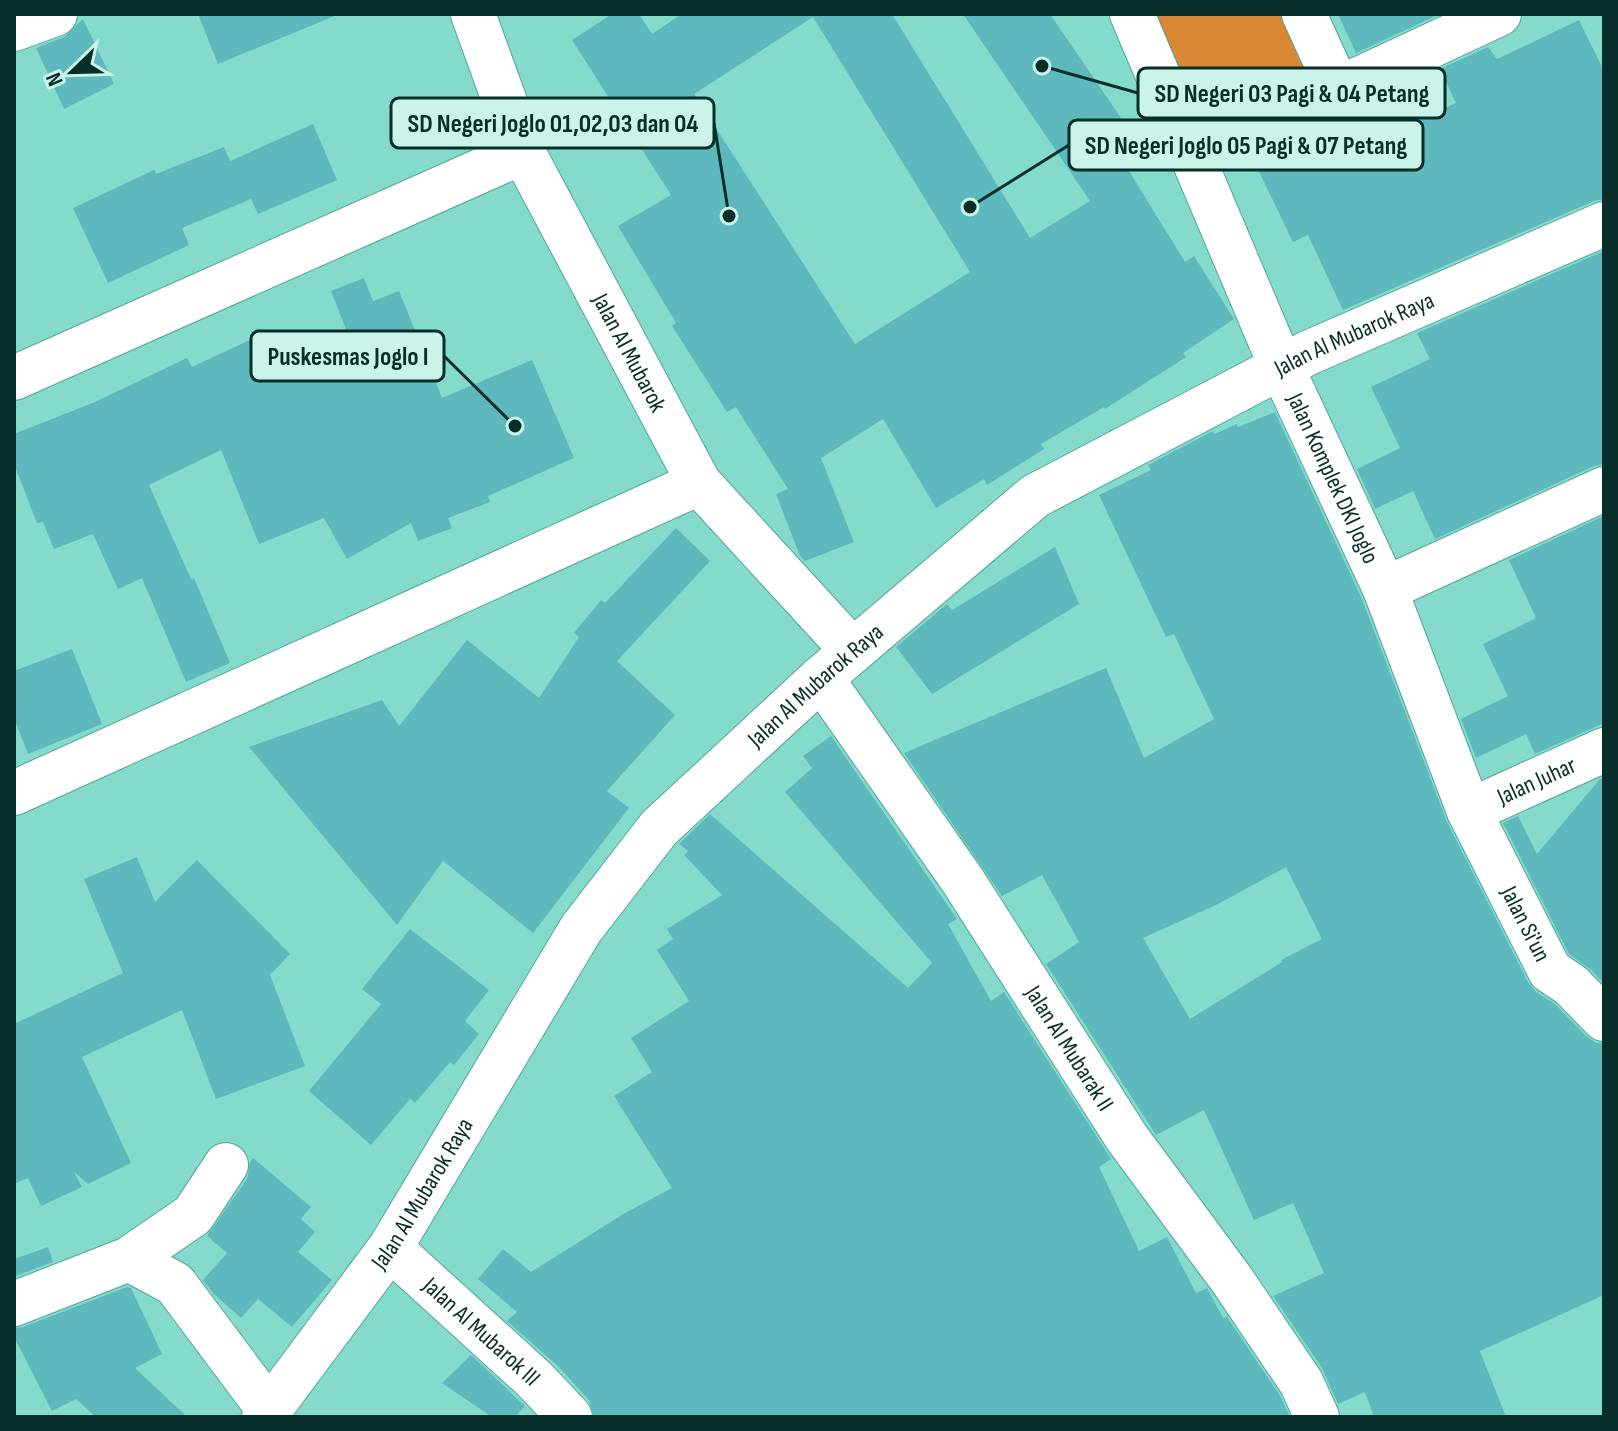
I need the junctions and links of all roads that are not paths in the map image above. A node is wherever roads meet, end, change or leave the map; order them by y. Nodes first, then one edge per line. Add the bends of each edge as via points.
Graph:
1 (55, 14) edge
2 (473, 14) edge
3 (1132, 14) edge
4 (1304, 14) edge
5 (1499, 14) edge
6 (14, 29) edge
7 (1338, 89) junction
8 (523, 152) junction
9 (1194, 156) junction
10 (1604, 224) edge
11 (1281, 366) junction
12 (14, 378) edge
13 (699, 483) junction
14 (1604, 489) edge
15 (1385, 589) junction
16 (837, 664) junction
17 (1604, 750) edge
18 (14, 793) edge
19 (1469, 811) junction
20 (1604, 1019) edge
21 (226, 1165) dead end
22 (390, 1248) junction
23 (129, 1259) junction
24 (14, 1304) edge
25 (267, 1414) edge
26 (570, 1417) edge
27 (1317, 1417) edge

1 - 6 street
2 - 8 street, Jalan Al Mubarok
3 - 9 street, Jalan Komplek DKI Joglo
4 - 7 street
5 - 7 street
7 - 9 street
8 - 12 street
8 - 13 street, Jalan Al Mubarok
9 - 11 street, Jalan Komplek DKI Joglo
10 - 11 street, Jalan Al Mubarok Raya
11 - 15 street, Jalan Komplek DKI Joglo
11 - 16 street, Jalan Al Mubarok Raya via 1035,496
13 - 16 street, Jalan Al Mubarok
13 - 18 street
14 - 15 street
15 - 19 street, Jalan Komplek DKI Joglo
16 - 22 street, Jalan Al Mubarok Raya via 659,828 581,929
16 - 27 street, Jalan Al Mubarak II via 963,881 1127,1138 1301,1382
17 - 19 street, Jalan Juhar
19 - 20 street, Jalan Si'un via 1550,971
21 - 23 street via 193,1215
22 - 25 street, Jalan Al Mubarok Raya
22 - 26 street, Jalan Al Mubarok III
23 - 24 street
23 - 25 street via 175,1284

